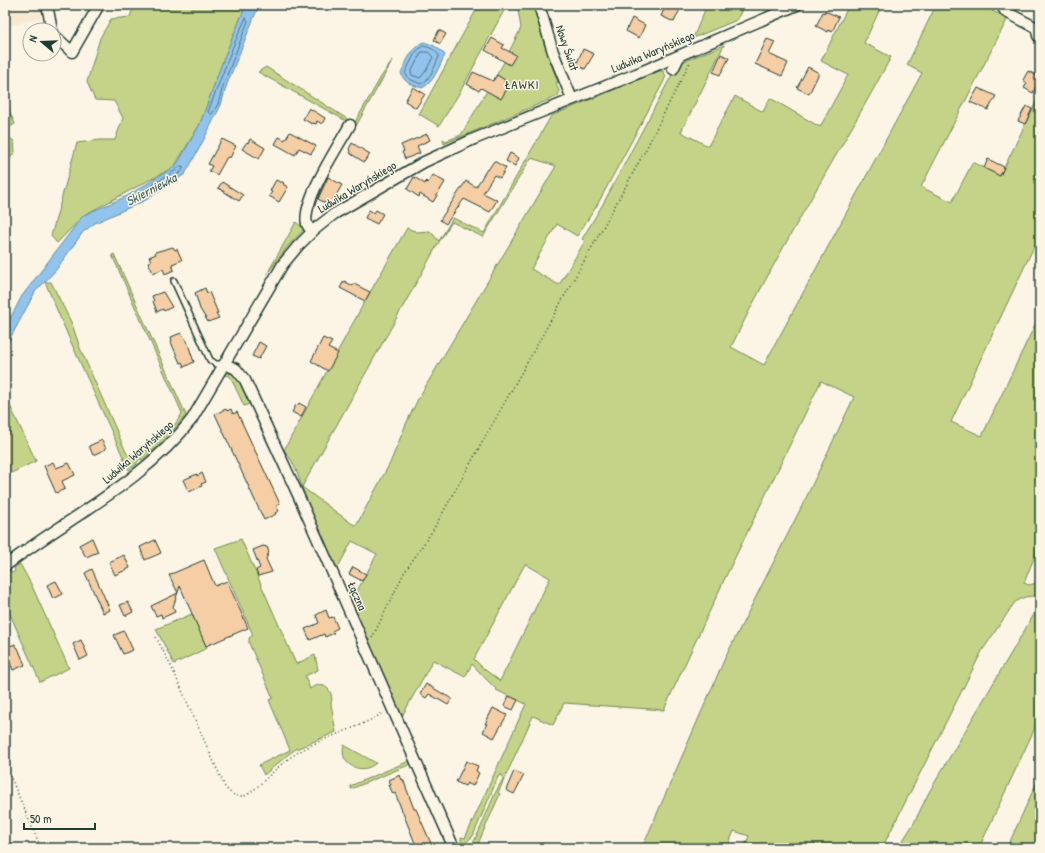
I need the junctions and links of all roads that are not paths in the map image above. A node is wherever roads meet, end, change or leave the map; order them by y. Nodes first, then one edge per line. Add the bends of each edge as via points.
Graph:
1 (47, 5) edge
2 (99, 5) edge
3 (539, 5) edge
4 (797, 5) edge
5 (1002, 5) edge
6 (50, 22) edge
7 (1038, 36) dead end
8 (62, 43) edge
9 (680, 55) junction
10 (673, 69) dead end
11 (572, 99) junction
12 (350, 125) dead end
13 (312, 231) junction
14 (174, 280) dead end
15 (225, 364) junction
16 (5, 566) edge
17 (454, 848) edge

1 - 6 street
2 - 8 street via 72,52
3 - 11 street, Nowy Świat via 553,52
4 - 9 street, Ludwika Waryńskiego
5 - 7 street via 1006,12 1035,27
9 - 10 street
9 - 11 street, Ludwika Waryńskiego
11 - 13 street, Ludwika Waryńskiego via 424,162 339,210
12 - 13 street via 312,196 307,213 307,223
13 - 15 street, Ludwika Waryńskiego via 280,268
14 - 15 lane via 210,360 216,364
15 - 16 street, Ludwika Waryńskiego via 192,419 162,452 110,494
15 - 17 street, Łączna via 236,370 245,380

